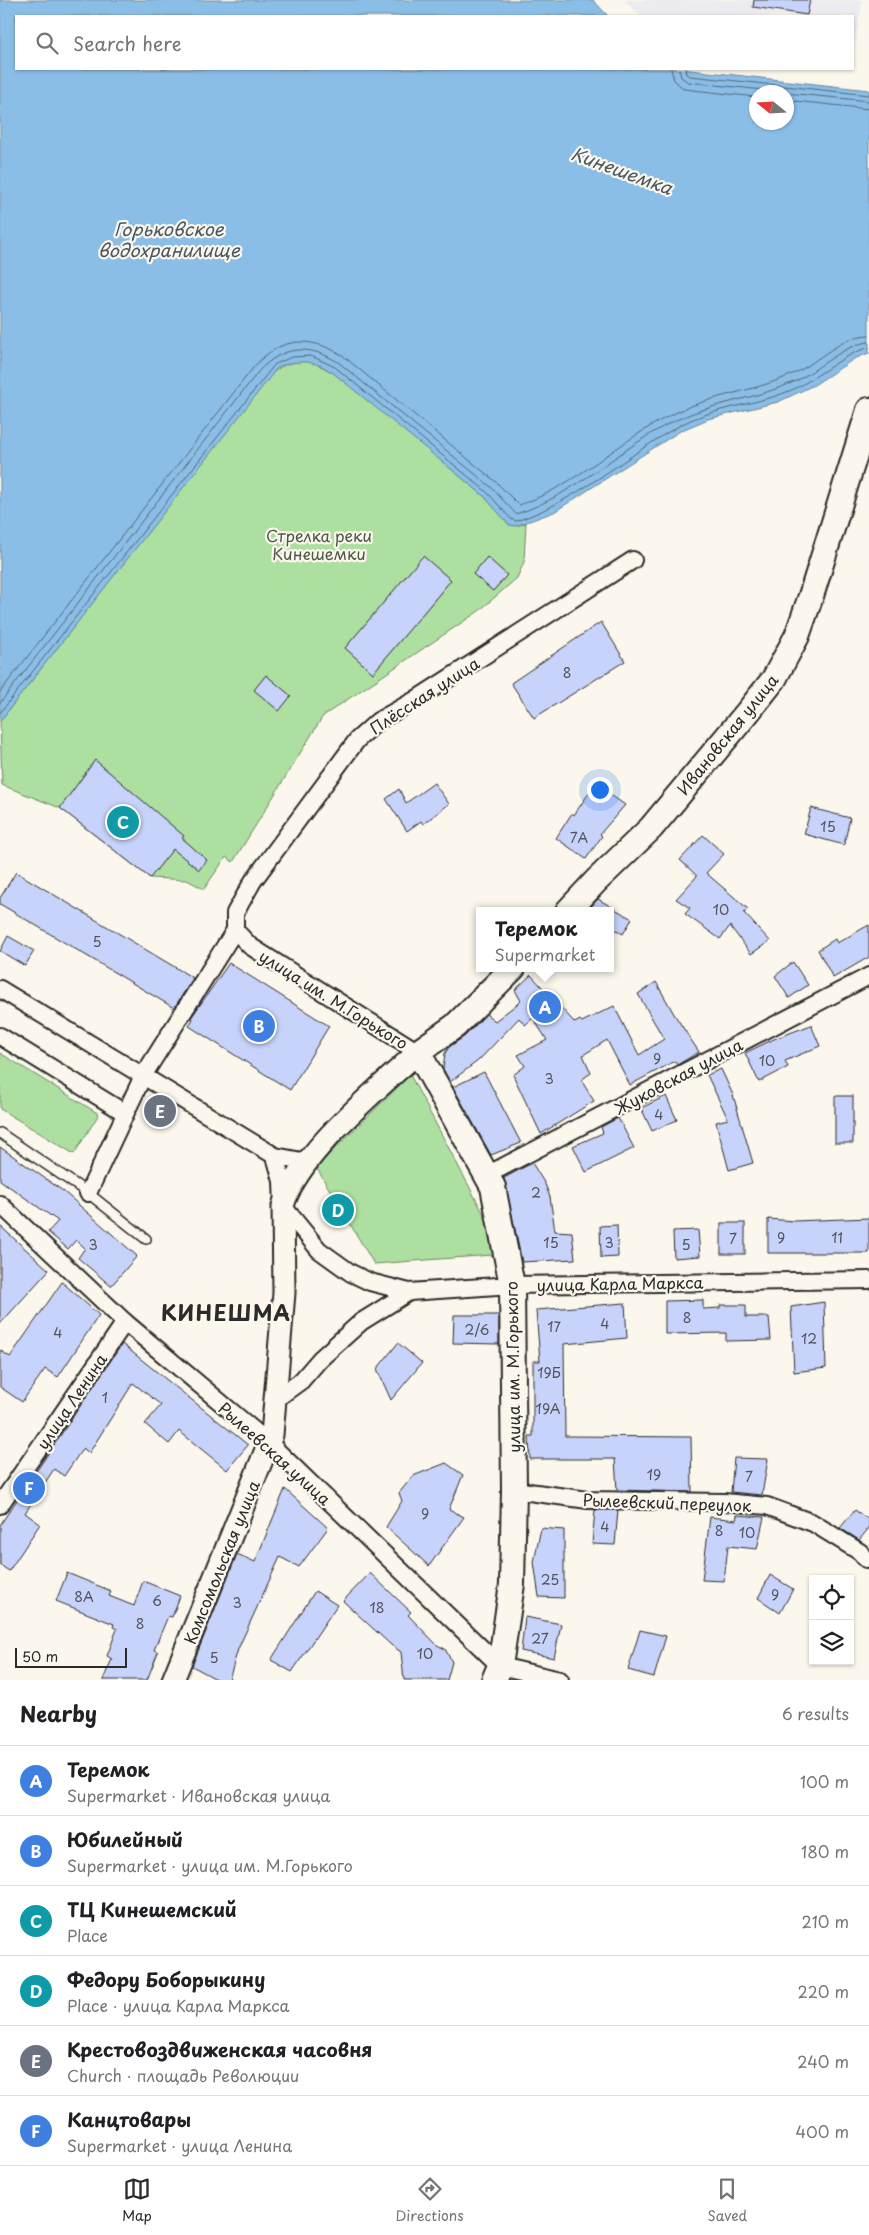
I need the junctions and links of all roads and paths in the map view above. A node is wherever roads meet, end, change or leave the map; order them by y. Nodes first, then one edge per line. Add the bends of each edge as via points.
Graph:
1 (869, 410) edge
2 (633, 560) dead end
3 (572, 907) edge
4 (235, 930) junction
5 (509, 972) edge
6 (869, 976) edge
7 (0, 989) edge
8 (0, 1036) edge
9 (418, 1052) junction
10 (143, 1076) junction
11 (125, 1113) junction
12 (0, 1133) edge
13 (313, 1155) junction
14 (276, 1156) junction
15 (487, 1175) junction
16 (88, 1192) junction
17 (0, 1204) edge
18 (283, 1206) junction
19 (146, 1238) dead end
20 (869, 1280) edge
21 (512, 1285) junction
22 (409, 1292) junction
23 (125, 1322) junction
24 (276, 1399) junction
25 (270, 1444) junction
26 (514, 1490) junction
27 (0, 1505) edge
28 (866, 1560) dead end
29 (497, 1673) edge
30 (173, 1680) edge
31 (560, 1680) edge

1 - 3 main road, Ивановская улица via 797,636 774,679 651,828
2 - 4 street, Плёсская улица via 416,700 378,721 357,740 253,881 235,913
4 - 9 street, улица им. М.Горького via 250,946
4 - 10 street
5 - 9 main road via 455,1026
6 - 15 street, Жуковская улица
7 - 10 street
8 - 11 street
9 - 13 street via 356,1109
9 - 15 main road, улица им. М.Горького
10 - 11 street
10 - 14 street
11 - 16 street
12 - 16 lane
13 - 14 street via 302,1161
13 - 18 street via 293,1181
14 - 18 street
15 - 21 main road, улица им. М.Горького via 493,1186
16 - 19 lane
17 - 23 street, Рылеевская улица
18 - 22 street, улица Карла Маркса via 305,1235 334,1263 370,1282
18 - 24 street, Комсомольская улица via 284,1293
20 - 21 street, улица Карла Маркса
21 - 22 street, улица Карла Маркса
21 - 26 main road, улица им. М.Горького
22 - 24 street via 361,1322 301,1380
23 - 25 street, Рылеевская улица
23 - 27 street, улица Ленина
24 - 25 street, Комсомольская улица
25 - 29 street, Рылеевская улица
25 - 30 street, Комсомольская улица
26 - 28 street, Рылеевский переулок via 588,1500 724,1502 767,1506 813,1523 860,1552
26 - 29 main road, улица им. М.Горького via 512,1584
29 - 31 street

